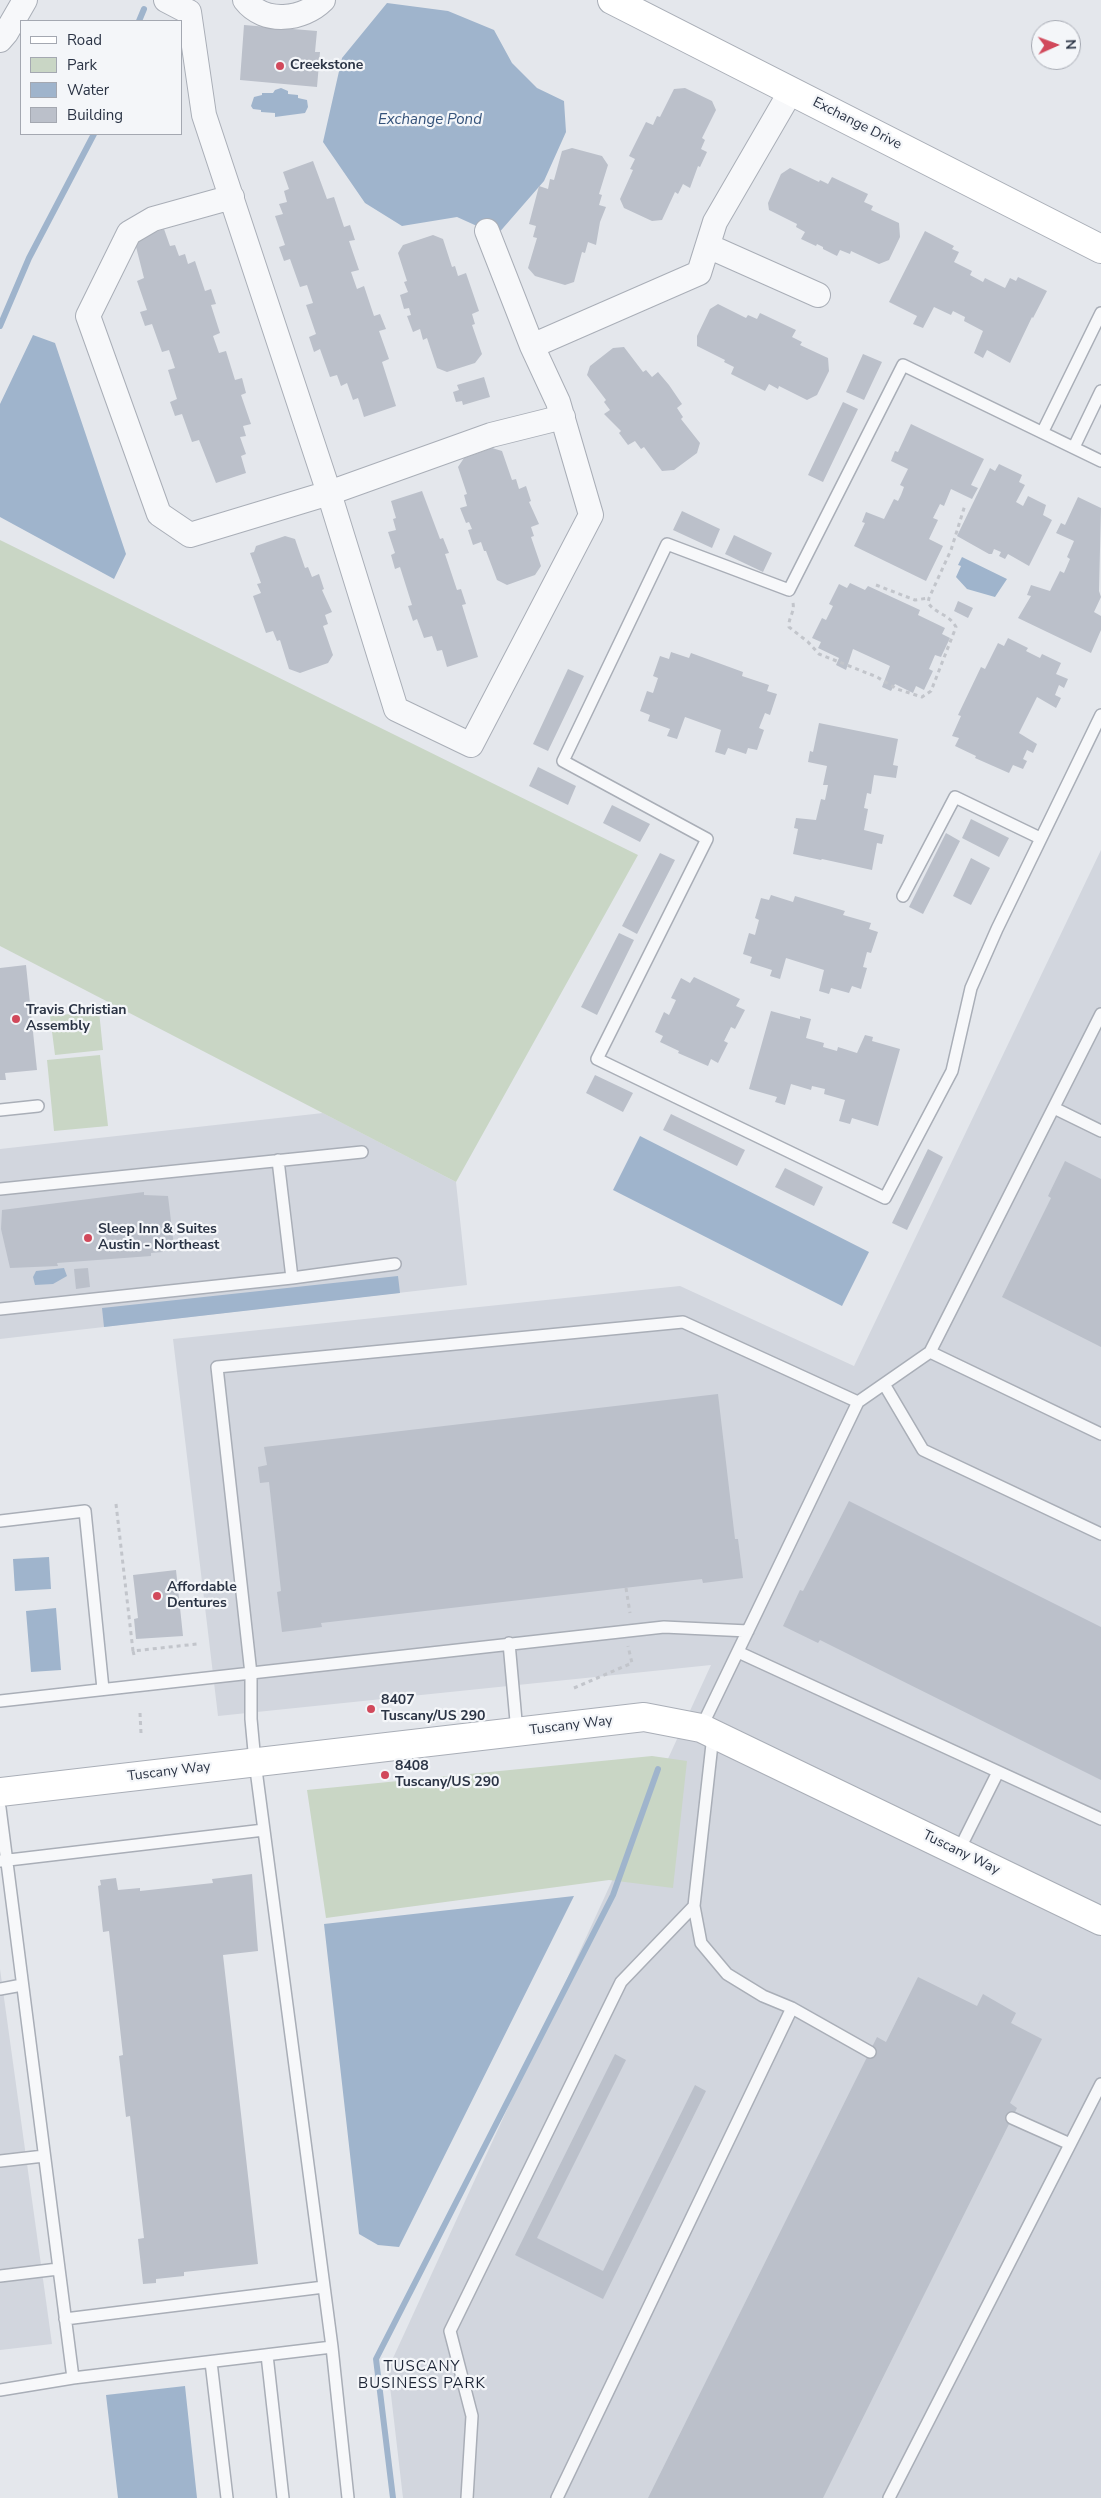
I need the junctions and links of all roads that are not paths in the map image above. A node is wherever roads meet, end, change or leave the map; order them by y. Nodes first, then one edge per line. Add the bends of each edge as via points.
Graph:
1 (25, 0) edge
2 (166, 0) edge
3 (246, 0) edge
4 (323, 0) edge
5 (612, 0) edge
6 (198, 6) edge
7 (0, 40) edge
8 (791, 91) junction
9 (232, 198) junction
10 (486, 232) dead end
11 (708, 246) junction
12 (1101, 248) edge
13 (818, 295) dead end
14 (1101, 313) edge
15 (532, 346) junction
16 (1101, 391) edge
17 (563, 417) junction
18 (1043, 432) junction
19 (1074, 447) junction
20 (1101, 461) edge
21 (329, 493) junction
22 (1101, 715) edge
23 (1040, 838) junction
24 (903, 896) dead end
25 (1101, 1014) edge
26 (1096, 1038) edge
27 (38, 1106) dead end
28 (1054, 1108) junction
29 (0, 1110) edge
30 (1101, 1131) edge
31 (362, 1152) dead end
32 (278, 1160) junction
33 (0, 1189) edge
34 (395, 1264) dead end
35 (292, 1278) junction
36 (0, 1309) edge
37 (930, 1352) junction
38 (884, 1384) junction
39 (858, 1402) junction
40 (1101, 1434) edge
41 (0, 1521) edge
42 (1101, 1534) edge
43 (748, 1631) junction
44 (509, 1643) junction
45 (738, 1652) junction
46 (251, 1674) junction
47 (103, 1689) junction
48 (0, 1701) edge
49 (707, 1730) junction
50 (517, 1732) junction
51 (255, 1762) junction
52 (998, 1772) junction
53 (0, 1792) edge
54 (0, 1808) edge
55 (1101, 1819) edge
56 (264, 1830) junction
57 (958, 1852) junction
58 (4, 1861) edge
59 (694, 1906) junction
60 (1101, 1921) edge
61 (22, 1986) junction
62 (0, 1989) edge
63 (792, 2008) junction
64 (870, 2052) dead end
65 (1101, 2084) edge
66 (1012, 2118) dead end
67 (1070, 2144) junction
68 (44, 2156) junction
69 (0, 2160) edge
70 (58, 2269) junction
71 (0, 2276) edge
72 (324, 2287) junction
73 (65, 2319) junction
74 (332, 2347) junction
75 (267, 2355) junction
76 (211, 2362) junction
77 (73, 2378) junction
78 (0, 2390) edge
79 (227, 2498) edge
80 (284, 2498) edge
81 (348, 2498) edge
82 (467, 2498) edge
83 (557, 2498) edge
84 (889, 2498) edge

1 - 7 street
2 - 6 street
3 - 4 street via 260,12 294,16 309,12
5 - 8 street, Exchange Drive
6 - 9 street via 204,116
8 - 11 street via 715,222
8 - 12 street, Exchange Drive
9 - 21 street
9 - 21 street via 153,218 130,233 88,316 159,514 190,535
10 - 15 street
11 - 13 street
11 - 15 street via 699,273
14 - 18 lane
15 - 17 street
16 - 19 lane
17 - 21 street via 491,435
17 - 21 street via 591,515 471,745 396,709
18 - 19 lane
18 - 23 lane via 903,365 789,590 667,544 563,761 707,838 596,1059 885,1198 952,1071 971,988
19 - 20 lane
22 - 23 lane
23 - 24 lane via 955,797
25 - 26 lane
26 - 28 lane
27 - 29 lane
28 - 30 lane
28 - 37 lane
31 - 32 lane
32 - 33 lane
32 - 35 lane
34 - 35 lane
35 - 36 lane
37 - 38 lane
37 - 40 lane
38 - 39 lane
38 - 42 lane via 924,1450
39 - 43 lane
39 - 46 lane via 683,1322 217,1367
41 - 47 lane via 85,1511
43 - 44 lane via 664,1627
43 - 45 lane
44 - 46 lane
44 - 50 lane
45 - 49 lane
45 - 52 lane
46 - 47 lane
46 - 51 lane
47 - 48 lane
49 - 50 street, Tuscany Way via 644,1717
49 - 57 street, Tuscany Way
49 - 59 lane
50 - 51 street, Tuscany Way
51 - 53 street, Tuscany Way
51 - 56 lane
52 - 55 lane
52 - 57 lane
54 - 58 lane
56 - 58 lane
56 - 72 lane
57 - 60 street, Tuscany Way
58 - 61 lane
59 - 63 lane via 701,1943 727,1974
59 - 82 lane via 621,1982 450,2331 472,2416
61 - 62 lane
61 - 68 lane
63 - 64 lane
63 - 83 lane
65 - 67 lane
66 - 67 lane
67 - 84 lane
68 - 69 lane
68 - 70 lane
70 - 71 lane
70 - 73 lane
72 - 73 lane
72 - 74 lane
73 - 77 lane
74 - 75 lane
74 - 81 lane
75 - 76 lane
75 - 80 lane
76 - 77 lane
76 - 79 lane
77 - 78 lane

